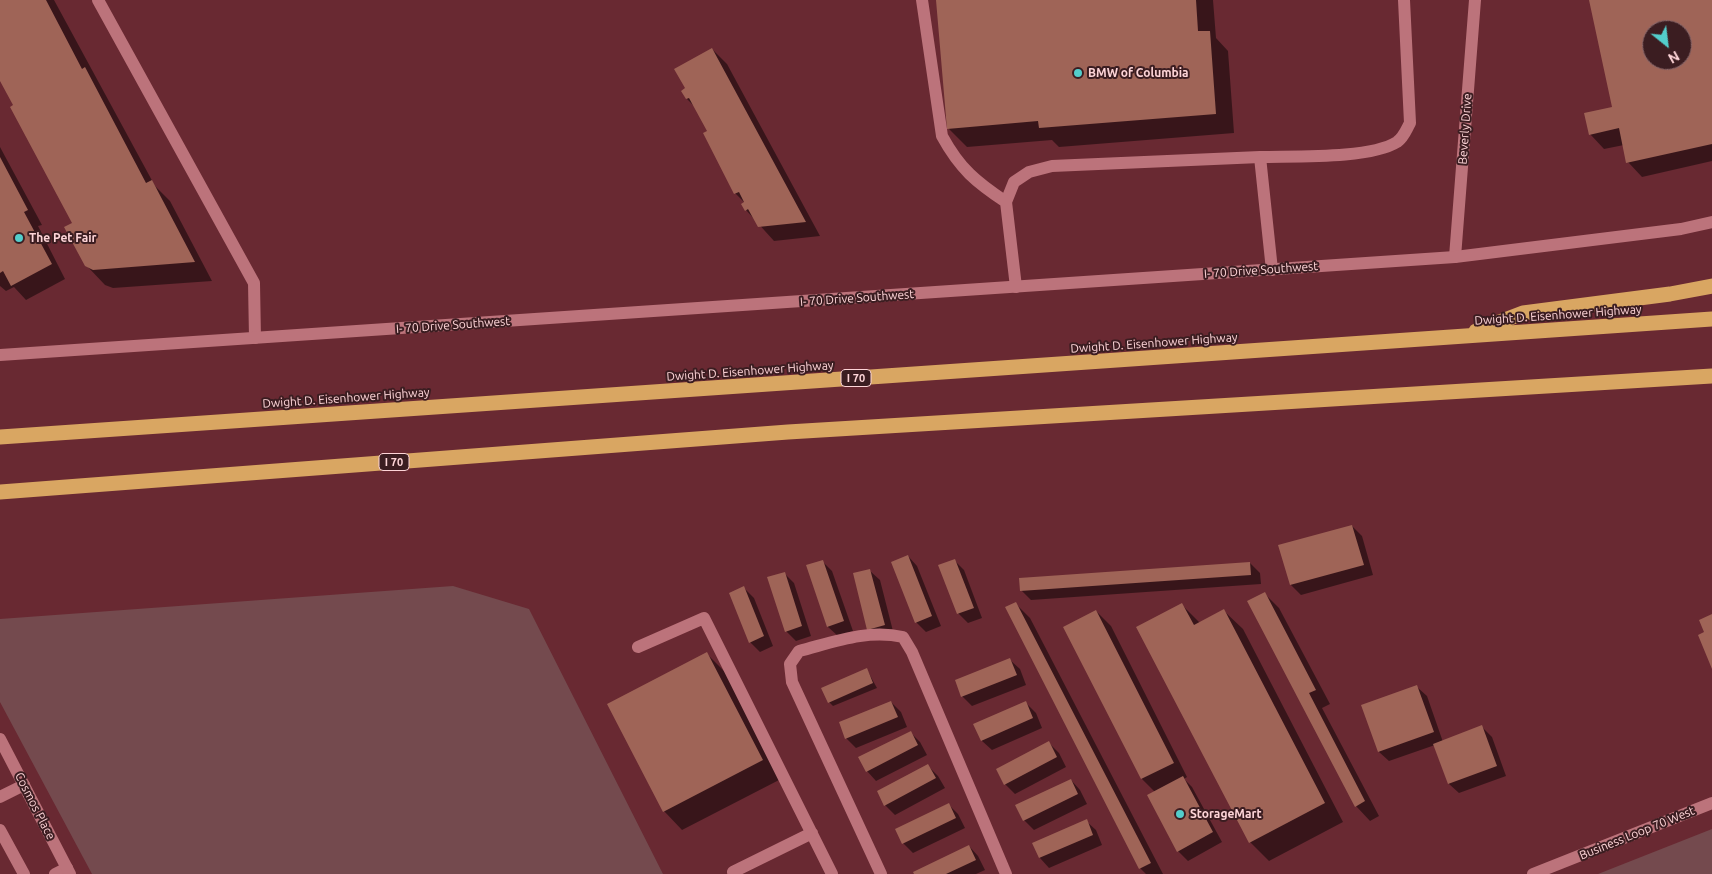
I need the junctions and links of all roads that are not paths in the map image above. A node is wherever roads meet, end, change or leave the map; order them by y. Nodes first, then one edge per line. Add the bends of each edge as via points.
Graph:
1 (98, 0) edge
2 (922, 0) edge
3 (1404, 0) edge
4 (1475, 0) edge
5 (1260, 157) junction
6 (1006, 202) junction
7 (1712, 222) edge
8 (1455, 257) junction
9 (1272, 270) junction
10 (1712, 286) edge
11 (1016, 287) junction
12 (1712, 319) edge
13 (1461, 336) junction
14 (255, 338) junction
15 (0, 355) edge
16 (1710, 377) edge
17 (0, 437) edge
18 (0, 492) edge
19 (638, 647) dead end
20 (0, 739) edge
21 (24, 784) junction
22 (0, 797) edge
23 (1712, 803) edge
24 (0, 830) edge
25 (812, 833) junction
26 (64, 872) edge
27 (733, 872) dead end
28 (24, 874) edge
29 (832, 874) edge
30 (881, 874) edge
31 (1006, 874) edge
32 (1533, 874) edge

1 - 14 street via 254,283
2 - 6 street via 942,136 953,156 976,182
3 - 5 street via 1410,109 1410,123 1404,135 1396,142 1367,152
4 - 8 street, Beverly Drive
5 - 6 street via 1052,166 1029,172 1014,182
5 - 9 street
6 - 11 street
7 - 8 street, I- 70 Drive Southwest via 1681,229
8 - 9 street, I- 70 Drive Southwest
9 - 11 street, I- 70 Drive Southwest
10 - 13 highway via 1523,313
11 - 14 street, I- 70 Drive Southwest
12 - 13 highway, Dwight D. Eisenhower Highway / I 70
13 - 17 highway, Dwight D. Eisenhower Highway / I 70
14 - 15 street, I- 70 Drive Southwest
16 - 18 highway, I 70 via 788,432
19 - 25 street via 704,618
20 - 21 street, Cosmos Place
21 - 22 street
21 - 26 street, Cosmos Place
23 - 32 street, Business Loop 70 West
24 - 28 street
25 - 27 street
25 - 29 street
30 - 31 street via 792,682 790,664 799,651 865,634 903,637 912,652

